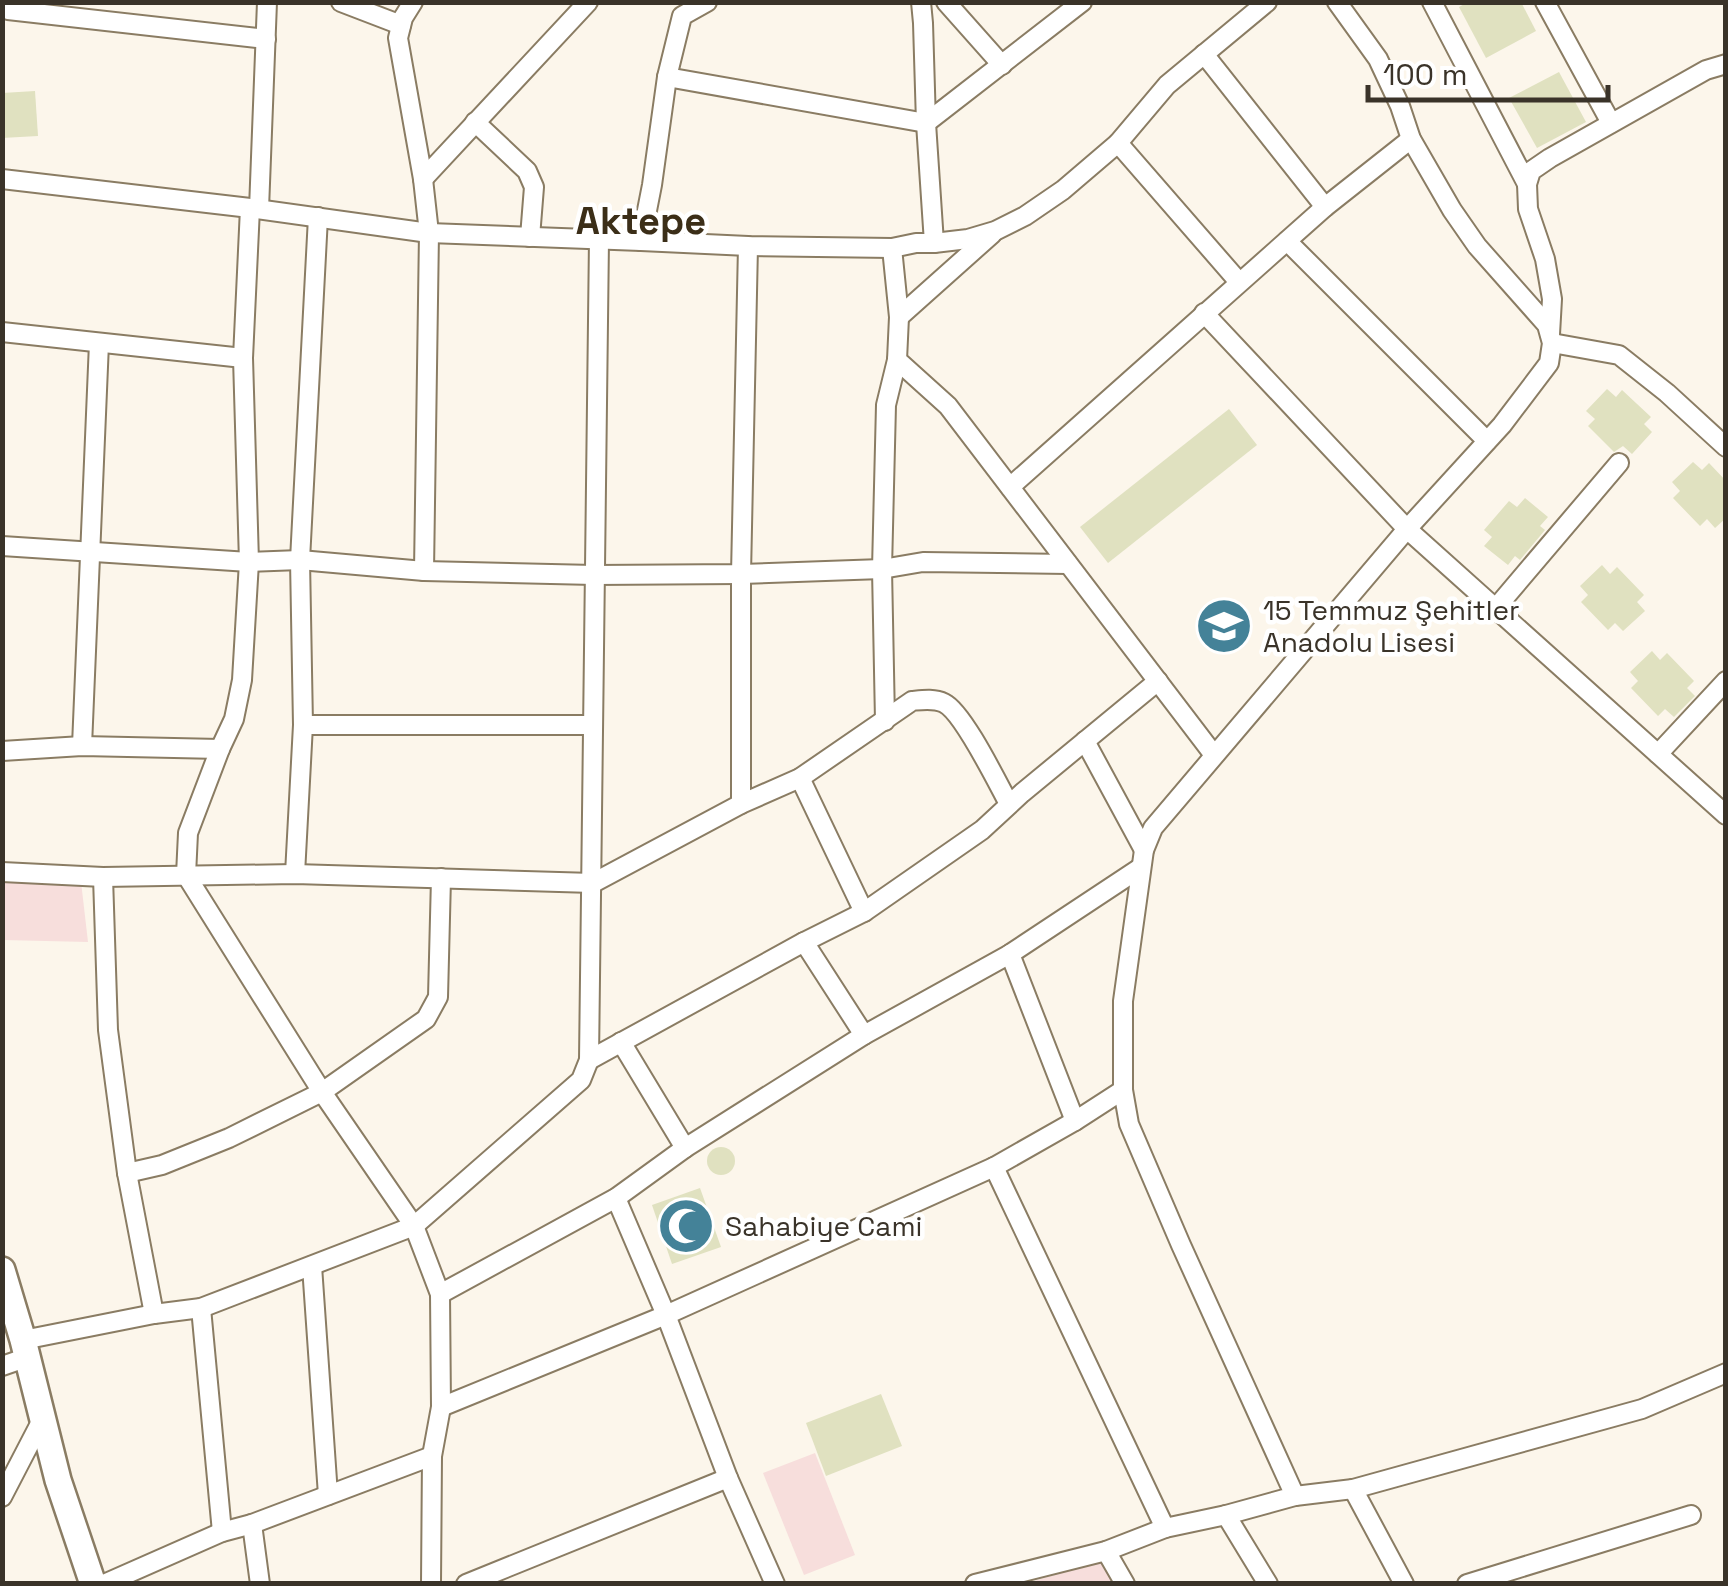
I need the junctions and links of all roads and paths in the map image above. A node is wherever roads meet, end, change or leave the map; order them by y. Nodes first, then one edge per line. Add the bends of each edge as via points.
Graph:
1 (267, 2) edge
2 (341, 2) edge
3 (414, 2) edge
4 (588, 2) edge
5 (707, 2) edge
6 (921, 2) edge
7 (946, 2) edge
8 (1082, 2) edge
9 (1267, 2) edge
10 (1337, 2) edge
11 (1432, 2) edge
12 (1545, 2) edge
13 (8, 9) edge
14 (681, 9) edge
15 (401, 25) junction
16 (266, 39) junction
17 (1204, 54) junction
18 (1726, 64) edge
19 (1002, 65) junction
20 (668, 77) junction
21 (476, 122) junction
22 (926, 123) junction
23 (1611, 123) junction
24 (1411, 139) junction
25 (1118, 143) junction
26 (2, 179) edge
27 (423, 179) junction
28 (1527, 184) junction
29 (1325, 207) junction
30 (255, 208) junction
31 (318, 217) junction
32 (995, 231) junction
33 (429, 232) junction
34 (530, 237) junction
35 (599, 239) junction
36 (640, 241) junction
37 (1287, 241) junction
38 (934, 243) junction
39 (748, 246) junction
40 (892, 248) junction
41 (1239, 282) junction
42 (1204, 314) junction
43 (898, 317) junction
44 (2, 332) edge
45 (1551, 339) junction
46 (99, 343) junction
47 (243, 358) junction
48 (897, 360) junction
49 (1487, 442) junction
50 (1726, 447) edge
51 (1619, 462) dead end
52 (1010, 487) junction
53 (1408, 529) junction
54 (2, 546) edge
55 (89, 552) junction
56 (300, 560) junction
57 (249, 562) junction
58 (1068, 564) junction
59 (882, 570) junction
60 (424, 571) junction
61 (742, 574) junction
62 (594, 575) junction
63 (1496, 608) junction
64 (1726, 681) edge
65 (1158, 682) junction
66 (885, 721) junction
67 (302, 724) junction
68 (594, 726) junction
69 (1085, 741) junction
70 (82, 746) junction
71 (220, 749) junction
72 (2, 751) edge
73 (1658, 754) junction
74 (1214, 756) junction
75 (800, 778) junction
76 (741, 804) junction
77 (1010, 804) junction
78 (1726, 815) edge
79 (1142, 859) junction
80 (2, 872) edge
81 (294, 874) junction
82 (186, 875) junction
83 (103, 877) junction
84 (440, 878) junction
85 (593, 883) junction
86 (864, 912) junction
87 (804, 942) junction
88 (1010, 954) junction
89 (864, 1035) junction
90 (621, 1042) junction
91 (589, 1060) junction
92 (1123, 1090) junction
93 (322, 1092) junction
94 (1075, 1121) junction
95 (685, 1148) junction
96 (994, 1167) junction
97 (127, 1173) junction
98 (616, 1198) junction
99 (414, 1226) junction
100 (312, 1266) junction
101 (2, 1270) edge
102 (440, 1294) junction
103 (201, 1308) junction
104 (154, 1314) junction
105 (666, 1315) junction
106 (25, 1348) junction
107 (2, 1366) edge
108 (1726, 1373) edge
109 (440, 1408) junction
110 (44, 1418) junction
111 (432, 1456) junction
112 (728, 1478) junction
113 (1352, 1490) junction
114 (328, 1495) junction
115 (1295, 1496) junction
116 (2, 1497) edge
117 (1226, 1515) junction
118 (1691, 1515) dead end
119 (252, 1524) junction
120 (1165, 1528) junction
121 (222, 1532) junction
122 (1106, 1551) junction
123 (92, 1584) edge
124 (104, 1584) edge
125 (260, 1584) edge
126 (431, 1584) edge
127 (466, 1584) edge
128 (776, 1584) edge
129 (975, 1584) edge
130 (1125, 1584) edge
131 (1268, 1584) edge
132 (1404, 1584) edge
133 (1467, 1584) edge

1 - 16 street
2 - 15 street
3 - 15 street
4 - 21 street
5 - 14 street
6 - 22 street
7 - 19 street
8 - 19 street
9 - 17 street
10 - 24 street via 1378,59
11 - 28 street
12 - 23 street
13 - 16 street
14 - 20 street
15 - 27 street
16 - 30 street
17 - 25 street via 1167,85
17 - 29 street
18 - 23 street
19 - 22 street
20 - 22 street
20 - 36 street
21 - 27 street
21 - 34 street via 527,171 534,187
22 - 38 street
23 - 28 street via 1540,164
24 - 29 street
24 - 45 street via 1477,246
25 - 32 street via 1063,190
25 - 41 street
26 - 30 street
27 - 33 street
28 - 45 street via 1552,299
29 - 37 street
30 - 31 street
30 - 47 street
31 - 33 street
31 - 56 street
32 - 38 street
32 - 43 street
33 - 34 street
33 - 60 street
34 - 35 street
35 - 36 street
35 - 62 street
36 - 39 street
37 - 41 street
37 - 49 street
38 - 40 street
39 - 40 street
39 - 61 street
40 - 43 street
41 - 42 street
42 - 52 street
42 - 53 street
43 - 48 street
44 - 46 street
45 - 49 street via 1549,363
45 - 50 street via 1619,356
46 - 47 street
46 - 55 street
47 - 57 street
48 - 52 street via 948,406
48 - 59 street via 886,405
49 - 53 street
51 - 63 street
52 - 58 street
53 - 63 street
53 - 74 street
54 - 55 street
55 - 57 street
55 - 70 street
56 - 57 street
56 - 60 street
56 - 67 street
57 - 71 street via 242,680
58 - 59 street via 923,562
58 - 65 street
59 - 61 street
59 - 66 street
60 - 62 street
61 - 62 street
61 - 76 street
62 - 68 street
63 - 73 street
64 - 73 street
65 - 69 street
65 - 74 street
66 - 75 street
66 - 77 street via 912,701 945,703
67 - 68 street
67 - 81 street
68 - 85 street
69 - 77 street
69 - 79 street
70 - 71 street
70 - 72 street
71 - 82 street via 188,832
73 - 78 street
74 - 79 street via 1153,828
75 - 76 street
75 - 86 street
76 - 85 street
77 - 86 street
79 - 88 street
79 - 92 street via 1124,1001
80 - 83 street
81 - 82 street
81 - 84 street
82 - 83 street
82 - 93 street
83 - 97 street via 108,1030
84 - 85 street
84 - 93 street via 438,997 426,1019
85 - 91 street
86 - 87 street
87 - 89 street
87 - 90 street
88 - 89 street
88 - 94 street
89 - 95 street
90 - 91 street
90 - 95 street
91 - 99 street via 581,1080
92 - 94 street
92 - 115 street via 1130,1124 1181,1246
93 - 97 street via 230,1138
93 - 99 street
94 - 96 street
95 - 98 street
96 - 105 street
96 - 120 street
97 - 104 street
98 - 102 street
98 - 105 street
99 - 100 street
99 - 102 street
100 - 103 street
100 - 114 street
101 - 106 main road
102 - 109 street
103 - 104 street
103 - 121 street
104 - 106 street
105 - 109 street
105 - 112 street
106 - 107 street
106 - 110 main road
108 - 113 street via 1642,1410
109 - 111 street
110 - 116 street
110 - 123 main road
111 - 114 street
111 - 126 street
112 - 127 street
112 - 128 street
113 - 115 street
113 - 132 street
114 - 119 street
115 - 117 street
117 - 120 street
117 - 131 street
118 - 133 street
119 - 121 street
119 - 125 street
120 - 122 street
121 - 124 street
122 - 129 street
122 - 130 street

